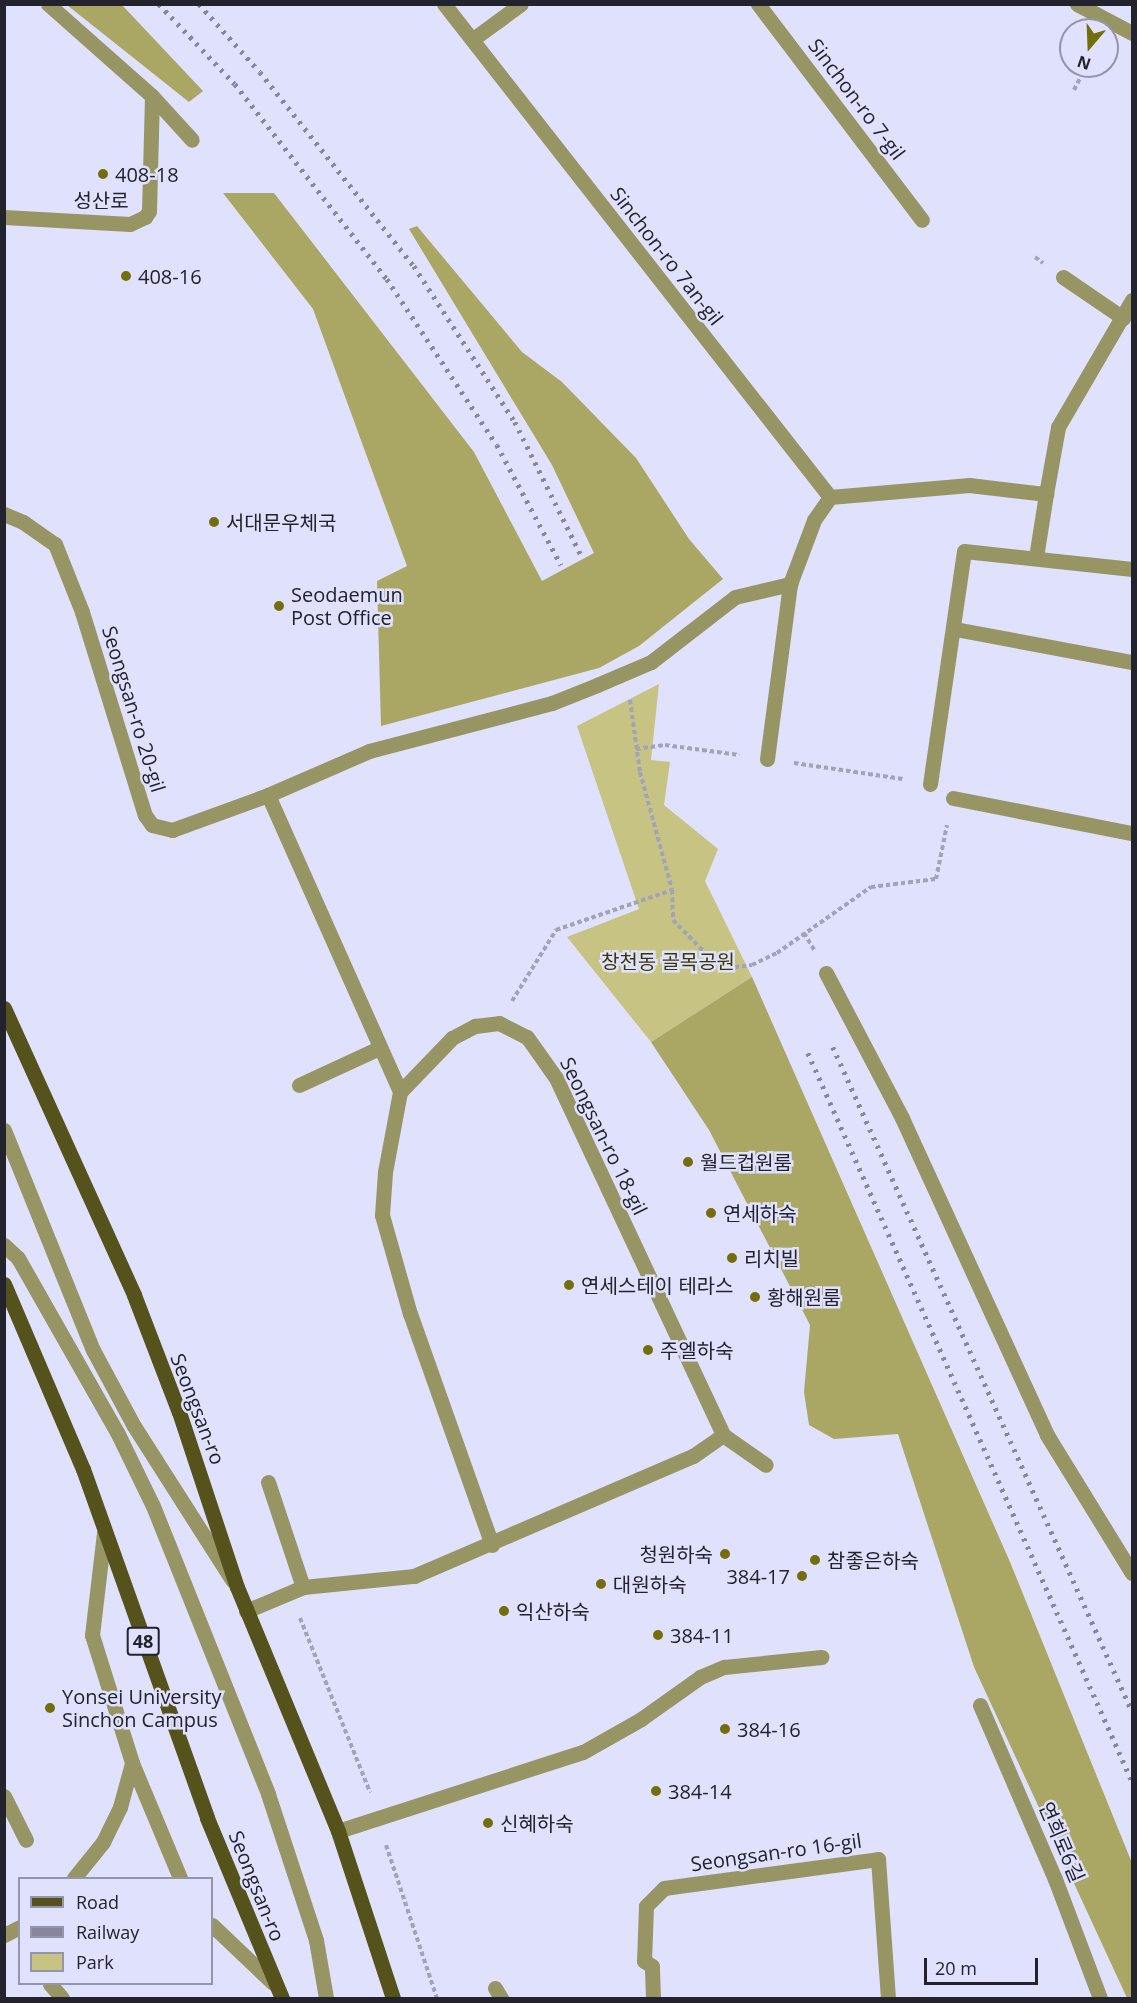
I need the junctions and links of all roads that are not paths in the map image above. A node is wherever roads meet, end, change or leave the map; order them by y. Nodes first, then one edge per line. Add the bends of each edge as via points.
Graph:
1 (48, 4) edge
2 (444, 4) edge
3 (521, 4) edge
4 (758, 4) edge
5 (1077, 4) edge
6 (1132, 33) edge
7 (473, 39) junction
8 (152, 96) junction
9 (192, 140) dead end
10 (4, 217) edge
11 (922, 220) dead end
12 (1063, 277) dead end
13 (1132, 300) edge
14 (1123, 318) junction
15 (1046, 494) junction
16 (830, 497) junction
17 (4, 514) edge
18 (1036, 557) junction
19 (1132, 569) edge
20 (790, 584) junction
21 (955, 629) junction
22 (1132, 662) edge
23 (767, 759) road end
24 (930, 784) road end
25 (268, 795) junction
26 (953, 798) road end
27 (1132, 833) edge
28 (826, 972) dead end
29 (4, 1008) edge
30 (379, 1048) junction
31 (299, 1085) dead end
32 (400, 1092) junction
33 (4, 1130) edge
34 (4, 1245) edge
35 (4, 1284) edge
36 (723, 1435) junction
37 (765, 1465) dead end
38 (267, 1482) dead end
39 (104, 1533) junction
40 (492, 1545) junction
41 (1132, 1573) edge
42 (237, 1587) junction
43 (303, 1587) junction
44 (246, 1611) junction
45 (820, 1657) dead end
46 (980, 1705) dead end
47 (132, 1763) junction
48 (4, 1796) edge
49 (338, 1831) junction
50 (26, 1840) dead end
51 (75, 1877) edge
52 (180, 1877) edge
53 (213, 1926) edge
54 (273, 1983) junction
55 (52, 1985) edge
56 (62, 1998) edge
57 (282, 1998) edge
58 (326, 1998) edge
59 (393, 1998) edge
60 (653, 1998) edge
61 (888, 1998) edge
62 (1100, 1998) edge

1 - 8 street
2 - 7 street, Sinchon-ro 7an-gil
3 - 7 street
4 - 11 street, Sinchon-ro 7-gil
5 - 6 street
7 - 16 street, Sinchon-ro 7an-gil
8 - 9 street
8 - 10 street, 성산로 via 149,212 145,217 130,224
12 - 14 street
13 - 14 street
14 - 15 street via 1058,427
15 - 16 street via 969,485
15 - 18 street
16 - 20 street via 814,520
17 - 25 street, Seongsan-ro 20-gil via 55,544 82,612 145,815 152,825 171,830
18 - 19 street
18 - 21 street via 964,551
20 - 23 street
20 - 25 street, Seongsan-ro 20-gil via 735,597 651,662 552,703 369,751
21 - 22 street
21 - 24 street
25 - 30 street
26 - 27 street
28 - 41 street via 902,1118 1047,1435
29 - 42 main road, Seongsan-ro via 134,1295 179,1412
30 - 31 street
30 - 32 street
32 - 36 street, Seongsan-ro 18-gil via 452,1038 475,1026 499,1023 527,1037 556,1078
32 - 40 street via 385,1172 382,1215 410,1314
33 - 42 street via 93,1350 134,1426
34 - 58 street via 18,1258 153,1506 268,1794 316,1940
35 - 39 main road, Seongsan-ro / 48 via 83,1469
36 - 37 street, Seongsan-ro 18-gil
36 - 40 street via 693,1456
38 - 43 street
39 - 47 street via 92,1635
39 - 54 main road, Seongsan-ro / 48 via 207,1818
40 - 43 street via 414,1576
42 - 44 main road, Seongsan-ro
43 - 44 street
44 - 49 main road, Seongsan-ro
45 - 49 street via 724,1667 700,1677 641,1719 583,1752
46 - 62 street, 연희로6길 via 1055,1879
47 - 51 street via 120,1806 103,1842
47 - 52 street
48 - 50 street
49 - 59 main road, Seongsan-ro
53 - 54 street
54 - 57 main road, Seongsan-ro / 48
55 - 56 street
60 - 61 street, Seongsan-ro 16-gil via 652,1966 644,1961 646,1906 664,1888 878,1859

